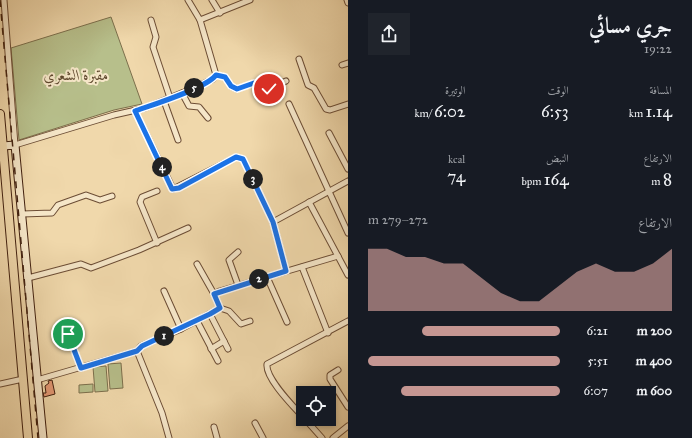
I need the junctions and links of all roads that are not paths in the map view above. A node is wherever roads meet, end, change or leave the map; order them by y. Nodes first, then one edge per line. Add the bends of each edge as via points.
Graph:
1 (4, 0) edge
2 (188, 0) edge
3 (212, 0) edge
4 (250, 0) edge
5 (347, 0) edge
6 (348, 3) edge
7 (220, 12) junction
8 (151, 20) dead end
9 (200, 20) junction
10 (299, 60) dead end
11 (348, 63) edge
12 (342, 65) dead end
13 (216, 75) junction
14 (286, 81) dead end
15 (182, 93) junction
16 (170, 98) junction
17 (164, 101) junction
18 (289, 104) dead end
19 (348, 104) edge
20 (135, 111) junction
21 (0, 114) edge
22 (208, 118) dead end
23 (329, 133) dead end
24 (178, 140) dead end
25 (15, 145) junction
26 (3, 146) junction
27 (2, 164) edge
28 (348, 169) edge
29 (348, 181) edge
30 (157, 190) dead end
31 (329, 191) junction
32 (112, 196) dead end
33 (309, 202) junction
34 (22, 214) junction
35 (273, 222) junction
36 (188, 228) dead end
37 (348, 233) edge
38 (157, 242) junction
39 (238, 252) dead end
40 (338, 256) junction
41 (196, 264) dead end
42 (302, 267) junction
43 (286, 271) junction
44 (348, 275) edge
45 (267, 277) junction
46 (28, 278) junction
47 (238, 285) junction
48 (164, 291) dead end
49 (214, 294) junction
50 (220, 308) junction
51 (210, 314) junction
52 (197, 321) junction
53 (250, 321) dead end
54 (348, 321) edge
55 (287, 322) dead end
56 (181, 329) junction
57 (328, 333) junction
58 (68, 334) dead end
59 (224, 341) junction
60 (211, 349) junction
61 (228, 349) dead end
62 (137, 351) junction
63 (218, 361) dead end
64 (81, 368) junction
65 (338, 370) dead end
66 (23, 379) junction
67 (37, 380) junction
68 (0, 384) edge
69 (348, 408) edge
70 (296, 409) edge
71 (255, 423) dead end
72 (311, 426) edge
73 (348, 426) edge
74 (214, 427) dead end
75 (28, 438) edge
76 (43, 438) edge
77 (169, 438) edge
78 (217, 438) edge
79 (263, 438) edge
80 (322, 438) edge
81 (333, 438) edge

1 - 25 street
2 - 9 street
3 - 7 street
4 - 7 street
5 - 6 street
7 - 9 street
8 - 16 street via 156,37 154,51
9 - 13 street
10 - 19 street via 308,85 314,88 326,109
11 - 12 street
13 - 14 street via 225,77 231,86 237,89 254,83 269,89
13 - 15 street via 213,79
15 - 16 street
15 - 22 street via 188,106 199,108
16 - 17 street
17 - 20 street
17 - 24 street
18 - 31 street
20 - 25 street
20 - 35 street via 171,188 179,188 217,166 240,157 244,160
21 - 26 main road
23 - 28 street
25 - 26 street
25 - 34 street
26 - 27 main road
27 - 66 main road
29 - 31 street
30 - 38 street via 142,197 140,202
31 - 33 street
31 - 37 street
32 - 34 street via 100,200 86,195 64,202 52,213
33 - 35 street
33 - 40 street
34 - 46 street
35 - 43 street
36 - 38 street
38 - 46 street via 91,268 81,264
39 - 47 street via 229,260
40 - 42 street
40 - 44 street
41 - 49 street
42 - 43 street
42 - 57 street
43 - 45 street
45 - 47 street
45 - 55 street
46 - 67 street
47 - 49 street
48 - 56 street
49 - 50 street
50 - 51 street
50 - 53 street via 229,310 240,324
51 - 52 street
51 - 59 street
52 - 56 street
52 - 60 street
54 - 57 street
56 - 62 street via 142,346
57 - 70 street via 267,364 266,369 270,377
58 - 64 street
59 - 60 street
59 - 61 street
60 - 63 street
62 - 64 street
62 - 77 street via 162,413
64 - 67 street
65 - 69 street via 330,375 330,379
66 - 68 street
66 - 75 main road
67 - 76 street
71 - 79 street
72 - 80 street
73 - 81 street
74 - 78 street

